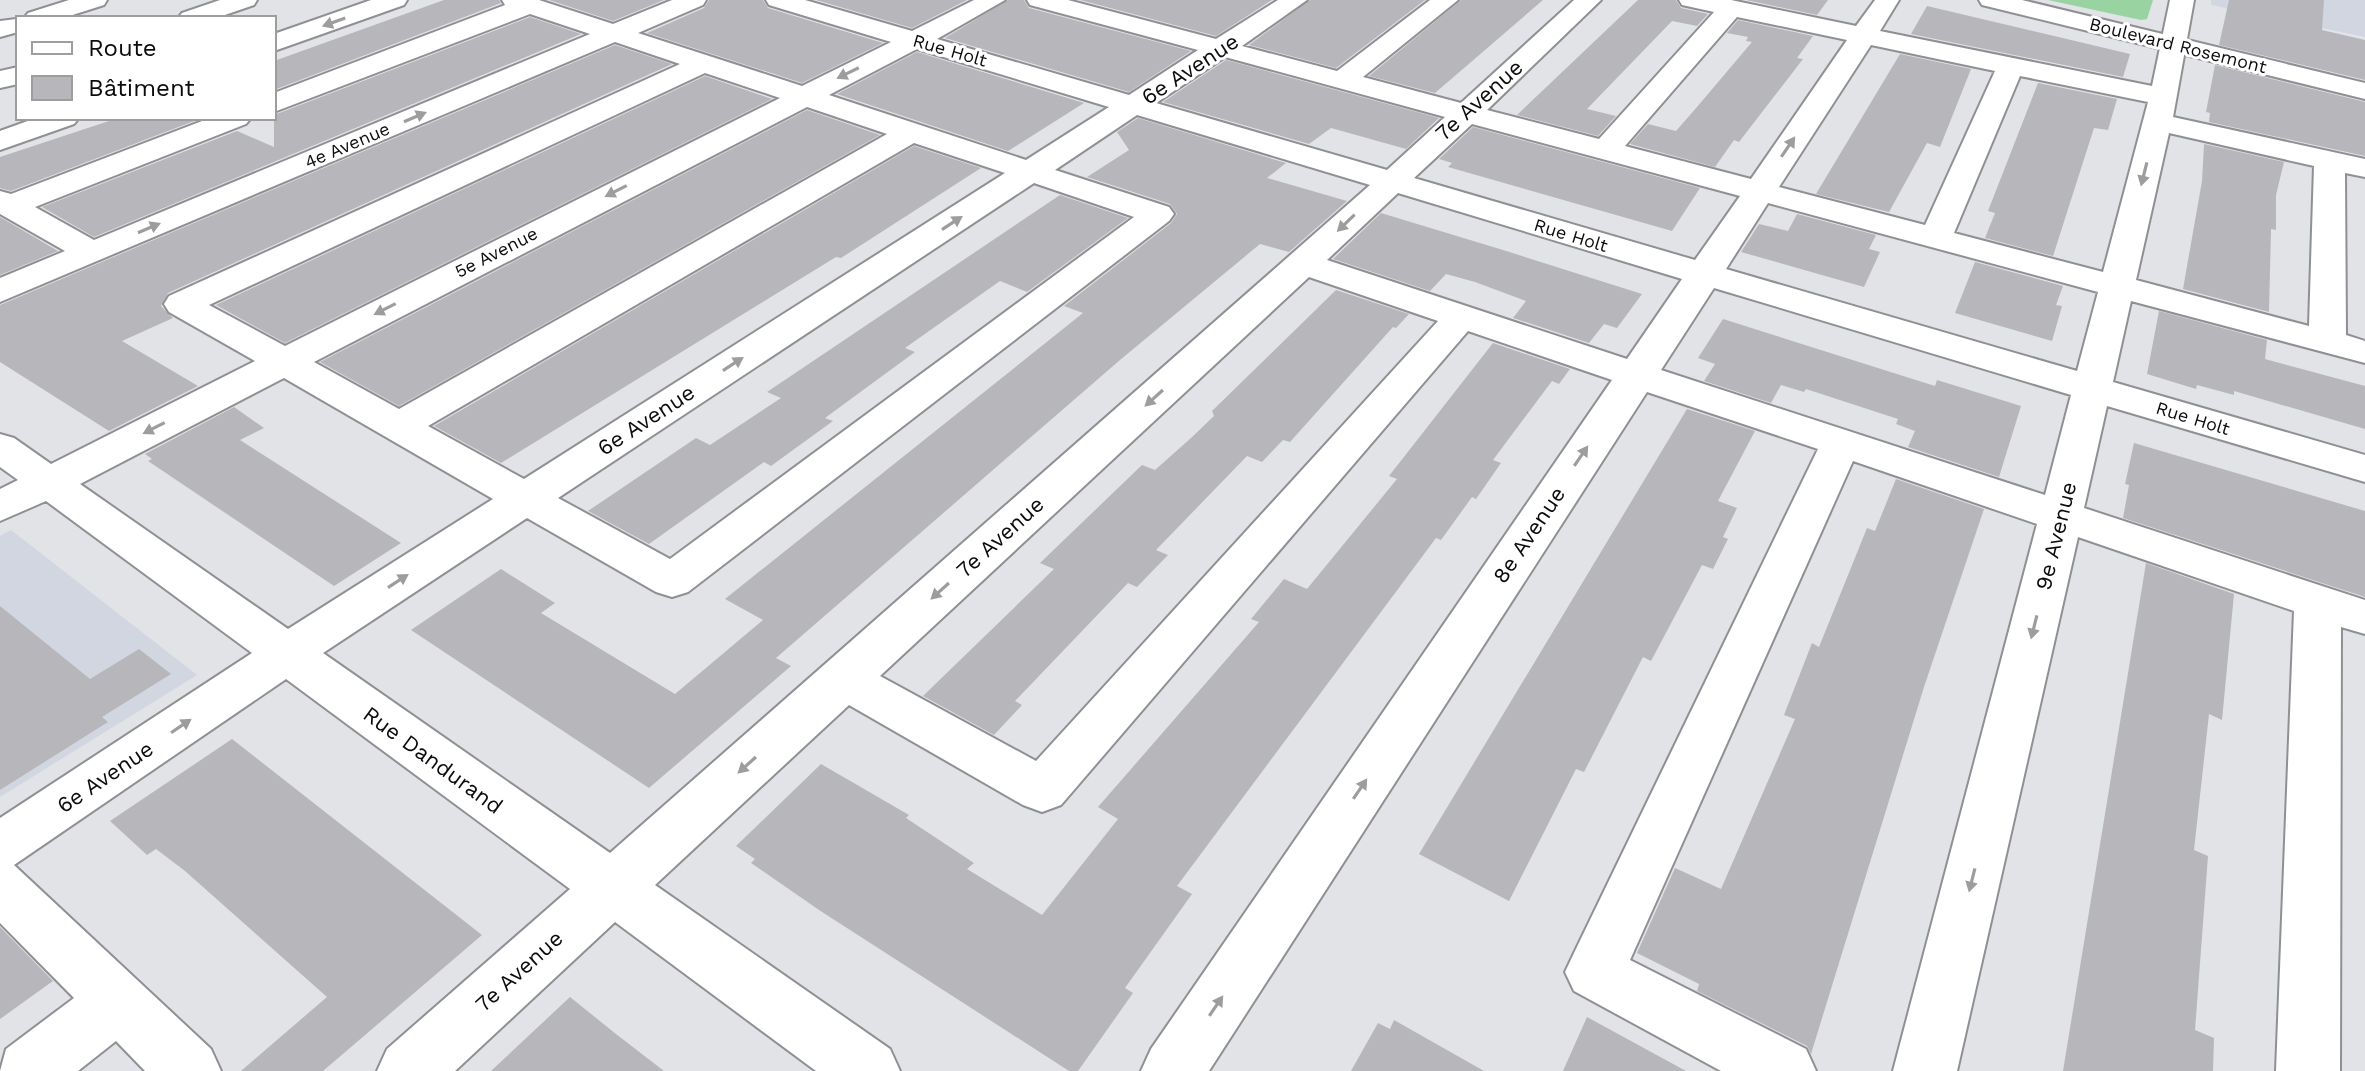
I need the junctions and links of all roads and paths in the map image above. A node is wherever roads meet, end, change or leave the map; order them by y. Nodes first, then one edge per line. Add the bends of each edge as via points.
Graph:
1 (95, 0) edge
2 (245, 0) edge
3 (395, 0) edge
4 (694, 0) edge
5 (778, 0) edge
6 (993, 0) edge
7 (1039, 0) edge
8 (1143, 0) edge
9 (1295, 0) edge
10 (1446, 0) edge
11 (1589, 0) edge
12 (1691, 0) edge
13 (1887, 0) edge
14 (1991, 0) edge
15 (2182, 0) edge
16 (522, 2) edge
17 (1731, 8) junction
18 (43, 16) edge
19 (197, 16) edge
20 (1110, 19) junction
21 (616, 33) junction
22 (1863, 36) junction
23 (915, 40) junction
24 (276, 42) edge
25 (2174, 44) junction
26 (1221, 48) junction
27 (704, 63) junction
28 (2011, 66) junction
29 (1341, 81) junction
30 (2365, 91) edge
31 (802, 96) junction
32 (276, 102) edge
33 (1136, 105) junction
34 (2160, 110) junction
35 (1464, 113) junction
36 (58, 120) edge
37 (231, 120) edge
38 (911, 132) junction
39 (0, 141) edge
40 (1605, 151) junction
41 (2330, 160) junction
42 (2365, 168) edge
43 (1032, 170) junction
44 (1390, 181) junction
45 (1759, 191) junction
46 (4, 203) edge
47 (1936, 237) junction
48 (91, 252) junction
49 (1303, 264) junction
50 (1704, 274) junction
51 (2116, 285) junction
52 (0, 291) edge
53 (1462, 316) junction
54 (2327, 342) junction
55 (2365, 352) edge
56 (284, 361) junction
57 (1636, 374) junction
58 (2092, 388) junction
59 (399, 426) junction
60 (1841, 443) junction
61 (0, 447) edge
62 (2365, 469) edge
63 (49, 482) junction
64 (526, 498) junction
65 (0, 507) edge
66 (2062, 514) junction
67 (2342, 610) edge
68 (287, 656) junction
69 (843, 678) junction
70 (0, 847) edge
71 (0, 885) edge
72 (611, 888) junction
73 (118, 1002) junction
74 (28, 1071) edge
75 (189, 1071) edge
76 (409, 1071) edge
77 (868, 1071) edge
78 (1173, 1071) edge
79 (1784, 1071) edge
80 (1925, 1071) edge
81 (2308, 1071) edge

1 - 18 street
2 - 19 street
3 -> 24 street
4 - 21 street, 4e Avenue
5 - 23 street, Rue Holt
6 - 23 street, 5e Avenue
7 - 20 street
8 - 20 street
9 - 26 street, 6e Avenue
10 - 29 street
11 - 35 street, 7e Avenue
12 - 17 street
13 - 22 street, 8e Avenue
14 - 25 street, Boulevard Rosemont
15 - 25 street, 9e Avenue
16 - 21 street
16 - 32 street
17 - 22 street
17 - 40 street
20 - 26 street
21 - 27 street
48 -> 21 street, 4e Avenue
22 - 28 street
45 -> 22 street, 8e Avenue
23 -> 31 street, 5e Avenue
23 - 33 street, Rue Holt
25 - 30 street, Boulevard Rosemont
25 - 34 street, 9e Avenue
26 - 29 street
26 - 33 street, 6e Avenue
27 - 31 street
27 - 56 street via 182,304
28 - 34 street
28 - 47 street
29 - 35 street
31 - 38 street
31 -> 56 street, 5e Avenue
33 - 43 street, 6e Avenue
33 - 44 street, Rue Holt
34 - 41 street
34 -> 51 street, 9e Avenue
35 - 40 street
35 - 44 street, 7e Avenue
36 - 39 street
37 - 46 street
38 - 43 street
38 - 59 street
40 - 45 street
41 - 42 street
41 - 54 street
64 -> 43 street, 6e Avenue
43 - 64 street via 1158,214 672,581
44 -> 49 street, 7e Avenue
44 - 50 street, Rue Holt
45 - 47 street
45 - 50 street, 8e Avenue
46 - 48 street
47 - 51 street
48 - 52 street, 4e Avenue
49 - 53 street
49 -> 69 street, 7e Avenue
50 - 57 street, 8e Avenue
50 - 58 street, Rue Holt
51 - 54 street
51 - 58 street, 9e Avenue
53 - 57 street
53 - 69 street via 1042,790
54 - 55 street
56 - 59 street
56 -> 63 street, 5e Avenue
57 - 60 street
78 -> 57 street, 8e Avenue
58 - 62 street, Rue Holt
58 - 66 street, 9e Avenue
59 - 64 street
60 - 66 street
60 - 79 street via 1595,972
61 - 63 street, Rue Dandurand
63 - 65 street, 5e Avenue
63 - 68 street, Rue Dandurand
68 -> 64 street, 6e Avenue
66 - 67 street
66 -> 80 street, 9e Avenue
67 - 81 street
70 -> 68 street, 6e Avenue
68 - 72 street, Rue Dandurand
69 -> 72 street, 7e Avenue
71 - 73 street
72 - 76 street, 7e Avenue
72 - 77 street, Rue Dandurand
73 - 74 street
73 - 75 street

